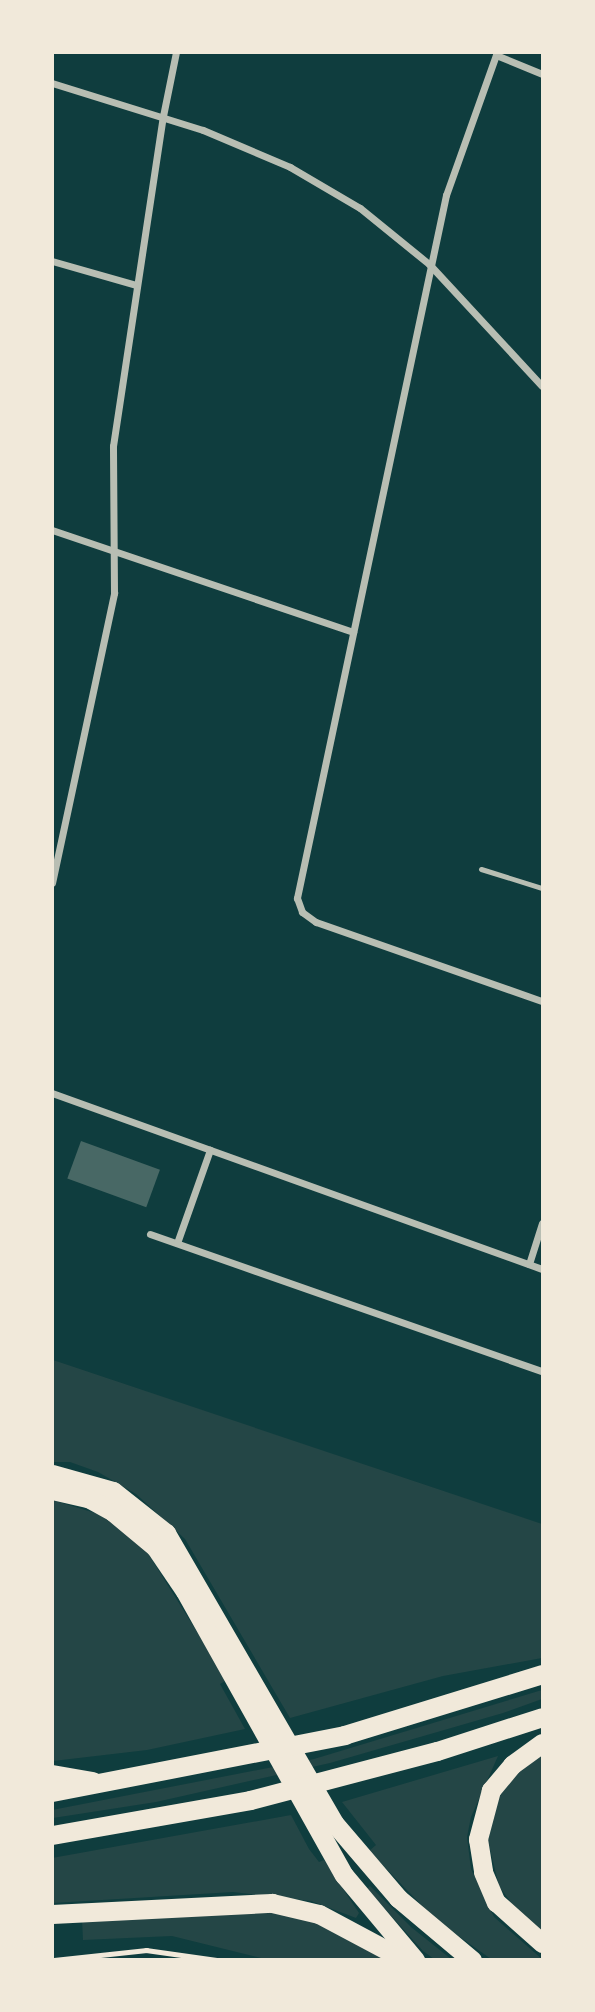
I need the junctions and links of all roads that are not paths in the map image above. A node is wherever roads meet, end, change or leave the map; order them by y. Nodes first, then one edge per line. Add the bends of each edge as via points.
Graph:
1 (176, 52) edge
2 (497, 54) edge
3 (542, 74) edge
4 (52, 83) edge
5 (163, 116) junction
6 (52, 261) edge
7 (429, 264) junction
8 (136, 285) junction
9 (542, 386) edge
10 (52, 530) edge
11 (115, 548) junction
12 (353, 632) junction
13 (481, 869) dead end
14 (52, 883) edge
15 (542, 888) edge
16 (542, 1001) edge
17 (52, 1093) edge
18 (210, 1150) junction
19 (542, 1223) edge
20 (150, 1234) dead end
21 (177, 1243) junction
22 (529, 1264) junction
23 (542, 1269) edge
24 (542, 1371) edge
25 (52, 1474) edge
26 (52, 1490) edge
27 (542, 1674) edge
28 (260, 1712) junction
29 (542, 1717) edge
30 (542, 1743) edge
31 (52, 1774) edge
32 (107, 1784) junction
33 (52, 1792) edge
34 (324, 1825) junction
35 (52, 1835) edge
36 (52, 1914) edge
37 (542, 1943) edge
38 (405, 1959) edge
39 (415, 1959) edge
40 (472, 1959) edge

1 - 5 street
2 - 3 street
2 - 7 street via 446,195
4 - 5 street
5 - 7 street via 290,167 360,208
5 - 8 street
6 - 8 street
7 - 9 street
7 - 12 street
8 - 11 street via 113,446
10 - 11 street
11 - 12 street
11 - 14 street via 114,593
12 - 16 street via 297,898 302,912 316,922
13 - 15 lane
17 - 18 street
18 - 21 street
18 - 22 street
19 - 22 street
20 - 21 street
21 - 24 street
22 - 23 street
25 - 28 highway via 113,1491 166,1533
26 - 28 highway via 88,1498 155,1547
27 - 32 highway via 344,1735
28 - 34 highway
29 - 35 highway via 438,1751 250,1800
30 - 37 highway via 512,1765 491,1790 478,1839 483,1872 496,1902
31 - 32 highway
32 - 33 highway
34 - 39 highway via 359,1898
34 - 40 highway via 398,1898
36 - 38 highway via 272,1903 319,1914

